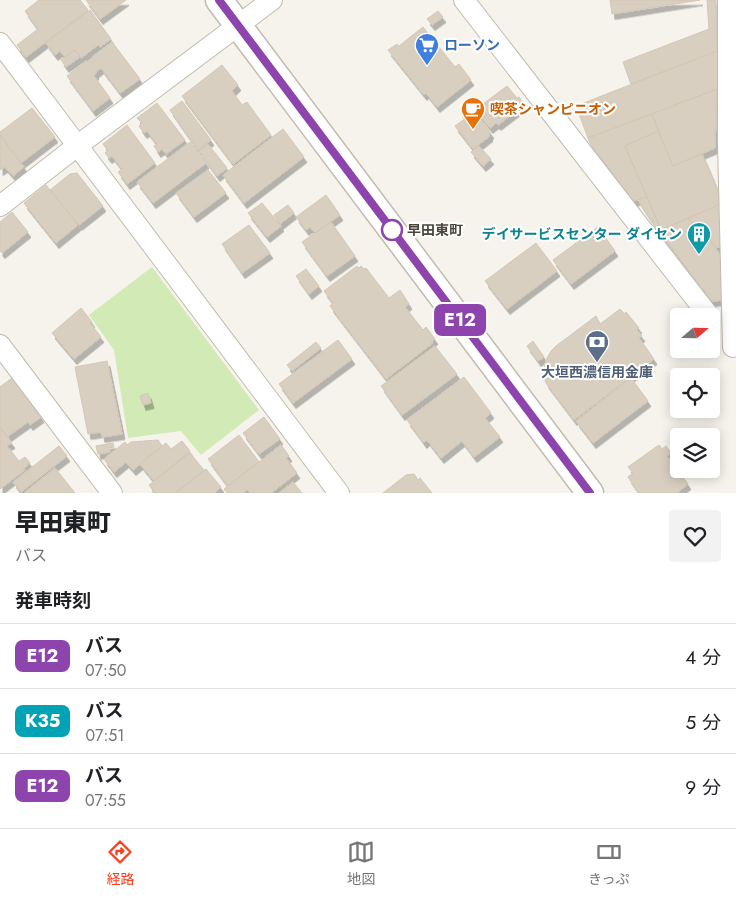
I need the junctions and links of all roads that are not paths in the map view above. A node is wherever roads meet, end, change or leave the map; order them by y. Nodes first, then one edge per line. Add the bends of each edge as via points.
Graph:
1 (218, 0) edge
2 (272, 0) edge
3 (464, 0) edge
4 (728, 0) edge
5 (238, 25) junction
6 (0, 44) edge
7 (78, 146) junction
8 (0, 206) edge
9 (702, 308) edge
10 (720, 330) edge
11 (0, 345) edge
12 (735, 349) edge
13 (112, 493) edge
14 (339, 493) edge
15 (588, 493) edge

1 - 5 street
2 - 5 street
3 - 9 street
4 - 12 street via 728,144
5 - 7 street
5 - 15 street
6 - 7 street
7 - 8 street
7 - 14 street
10 - 12 street
11 - 13 street

